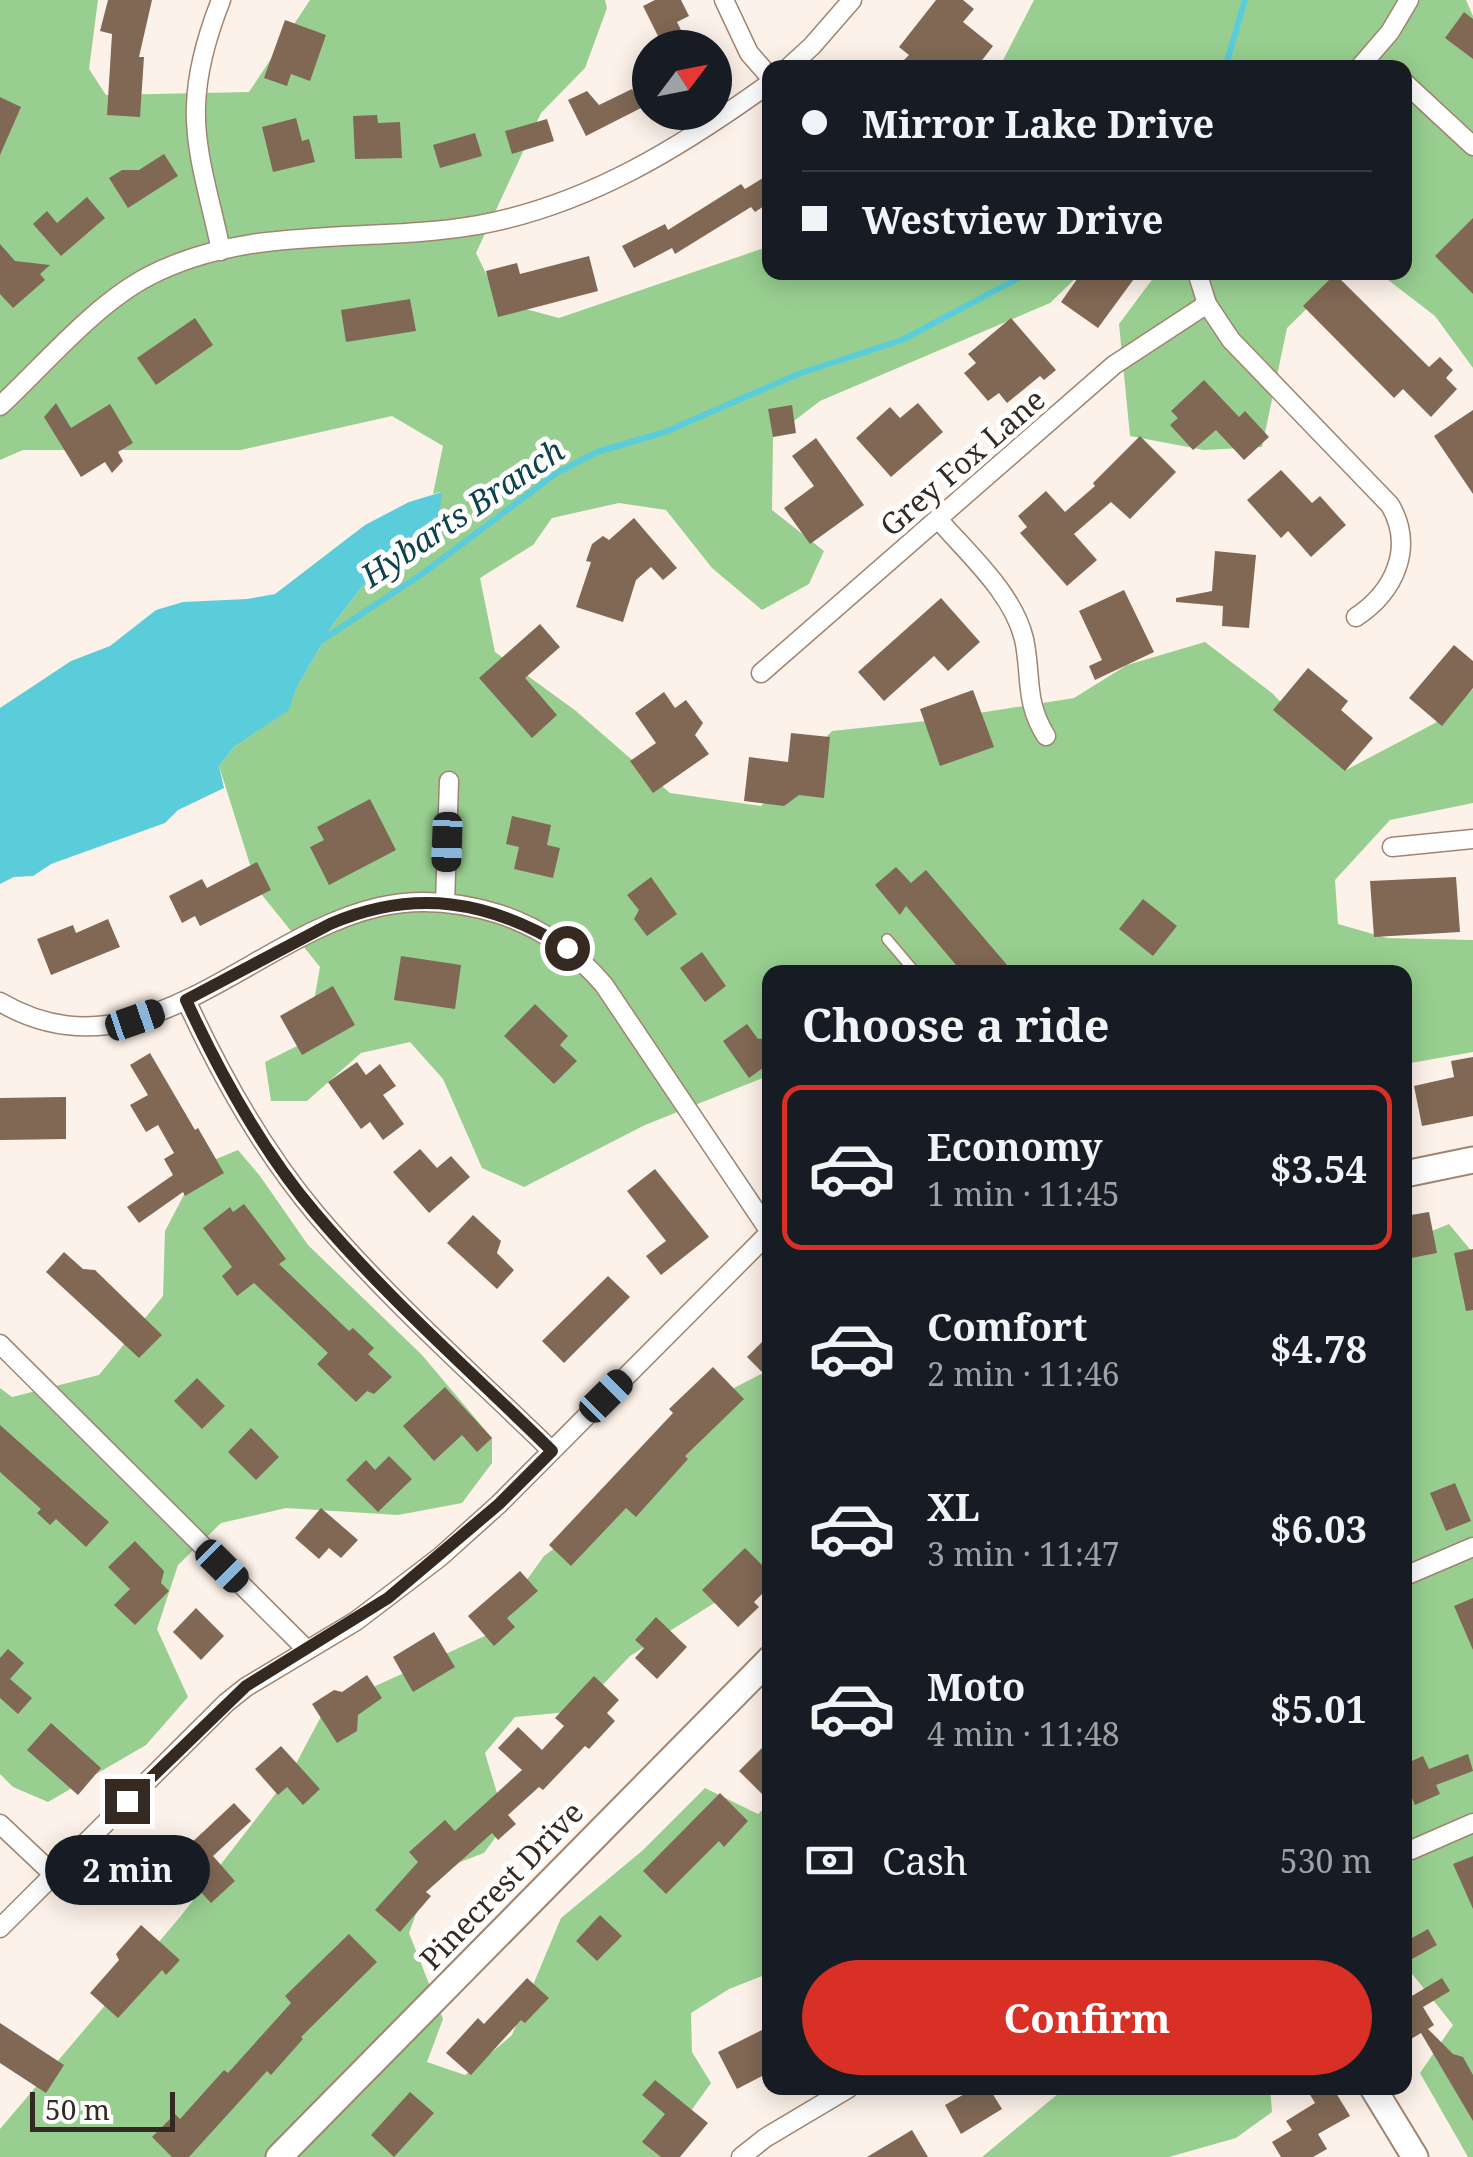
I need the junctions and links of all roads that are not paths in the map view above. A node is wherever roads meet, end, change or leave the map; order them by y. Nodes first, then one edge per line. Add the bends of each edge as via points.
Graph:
1 (221, 0) edge
2 (724, 0) edge
3 (852, 0) edge
4 (1409, 0) edge
5 (1374, 53) junction
6 (797, 60) edge
7 (1367, 60) edge
8 (1381, 60) edge
9 (762, 68) edge
10 (762, 86) edge
11 (1412, 89) edge
12 (1473, 146) edge
13 (221, 251) junction
14 (1200, 280) edge
15 (1207, 304) junction
16 (0, 406) edge
17 (938, 518) junction
18 (1356, 618) dead end
19 (762, 673) dead end
20 (1046, 736) dead end
21 (449, 782) dead end
22 (1473, 839) edge
23 (1392, 847) dead end
24 (445, 903) junction
25 (887, 940) dead end
26 (909, 965) edge
27 (186, 1000) junction
28 (0, 1002) edge
29 (1473, 1160) edge
30 (1412, 1173) edge
31 (762, 1220) edge
32 (762, 1240) edge
33 (0, 1344) edge
34 (552, 1451) junction
35 (1473, 1546) edge
36 (1412, 1573) edge
37 (306, 1649) junction
38 (762, 1666) edge
39 (1473, 1823) edge
40 (0, 1824) edge
41 (1412, 1849) edge
42 (53, 1874) junction
43 (0, 1928) edge
44 (837, 2095) edge
45 (1377, 2095) edge
46 (1408, 2153) edge
47 (279, 2157) edge
48 (741, 2157) edge

1 - 13 street via 202,64 196,130
2 - 9 street
3 - 6 street
4 - 5 street
5 - 7 street
5 - 8 street
10 - 13 street via 648,163 532,212 458,227
11 - 12 street
13 - 16 street via 126,290
14 - 15 street
15 - 17 street, Grey Fox Lane via 1114,366
15 - 18 street via 1231,340 1396,516 1402,542 1392,580
17 - 19 street, Grey Fox Lane
17 - 20 street via 1013,611 1024,638 1030,705
21 - 24 street
22 - 23 street
24 - 27 street via 354,914
24 - 31 street via 509,918 587,965
25 - 26 lane
27 - 28 street via 135,1020 82,1026
27 - 34 street via 234,1092 315,1213
29 - 30 street
32 - 34 street
33 - 37 street
34 - 37 street via 388,1598
35 - 36 street
37 - 42 street via 226,1703
38 - 47 street, Pinecrest Drive
39 - 41 street
40 - 42 street
42 - 43 street
44 - 48 street
45 - 46 street

